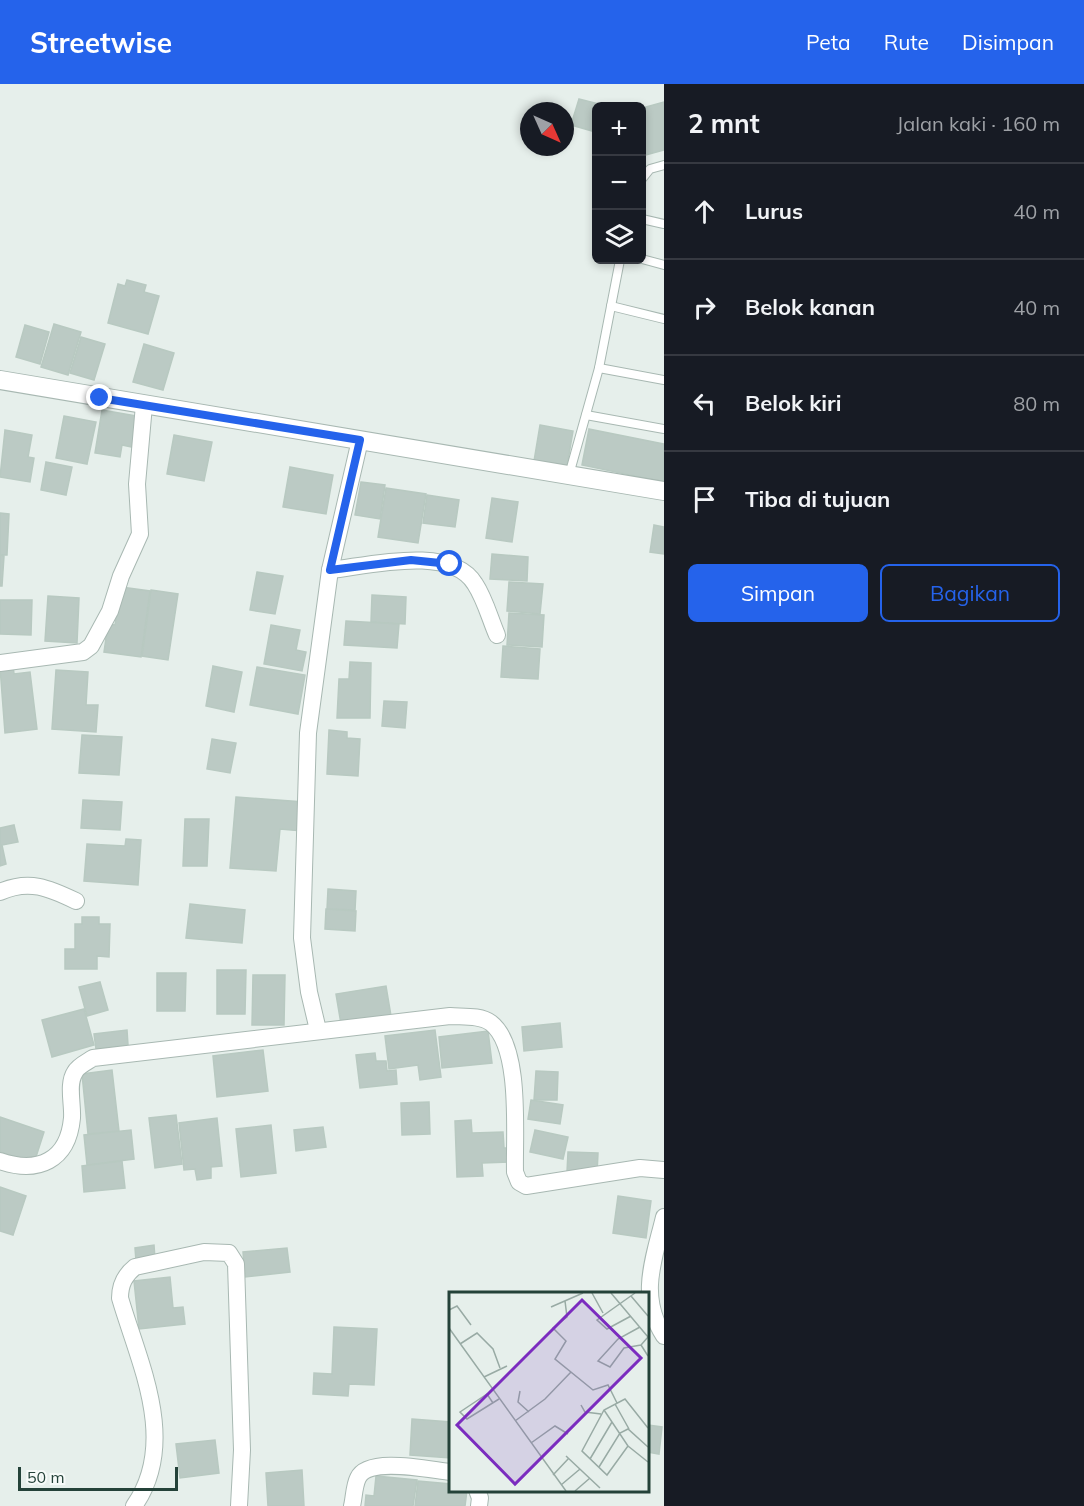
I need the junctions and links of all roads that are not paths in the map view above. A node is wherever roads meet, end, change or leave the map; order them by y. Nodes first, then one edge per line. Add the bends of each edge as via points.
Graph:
1 (664, 165) edge
2 (646, 174) edge
3 (646, 220) edge
4 (664, 224) edge
5 (646, 261) edge
6 (619, 264) edge
7 (664, 265) edge
8 (611, 306) junction
9 (664, 319) edge
10 (599, 368) junction
11 (0, 380) edge
12 (664, 380) edge
13 (144, 405) junction
14 (586, 415) junction
15 (664, 429) edge
16 (360, 440) junction
17 (569, 475) junction
18 (664, 491) edge
19 (330, 570) junction
20 (497, 635) dead end
21 (0, 663) edge
22 (0, 892) edge
23 (76, 901) dead end
24 (318, 1030) junction
25 (0, 1161) edge
26 (664, 1170) edge
27 (664, 1216) edge
28 (664, 1336) edge
29 (449, 1472) edge
30 (477, 1491) edge
31 (134, 1506) edge
32 (239, 1506) edge
33 (352, 1506) edge
34 (479, 1506) edge

1 - 2 lane
3 - 4 lane
5 - 7 lane
6 - 8 lane
8 - 9 lane
8 - 10 lane
10 - 12 lane
10 - 14 lane
11 - 13 street
13 - 16 street
13 - 21 street via 137,484 140,534 97,636 83,652
14 - 15 lane
14 - 17 lane
16 - 17 street
16 - 19 street
17 - 18 street
19 - 20 street via 411,560 450,564 475,583
19 - 24 street via 308,733 303,842 302,938
22 - 23 street via 32,884
24 - 25 street via 93,1058 75,1071 72,1079 72,1119 61,1150 48,1162 34,1167 20,1168
24 - 26 street via 450,1016 480,1018 491,1023 505,1043 515,1091 515,1172 519,1182 526,1186 640,1167
27 - 28 street via 649,1286 654,1319
29 - 33 street via 380,1465 368,1468 358,1477
30 - 34 street
31 - 32 street via 150,1472 154,1406 120,1298 121,1286 135,1267 204,1252 229,1252 236,1264 242,1450

